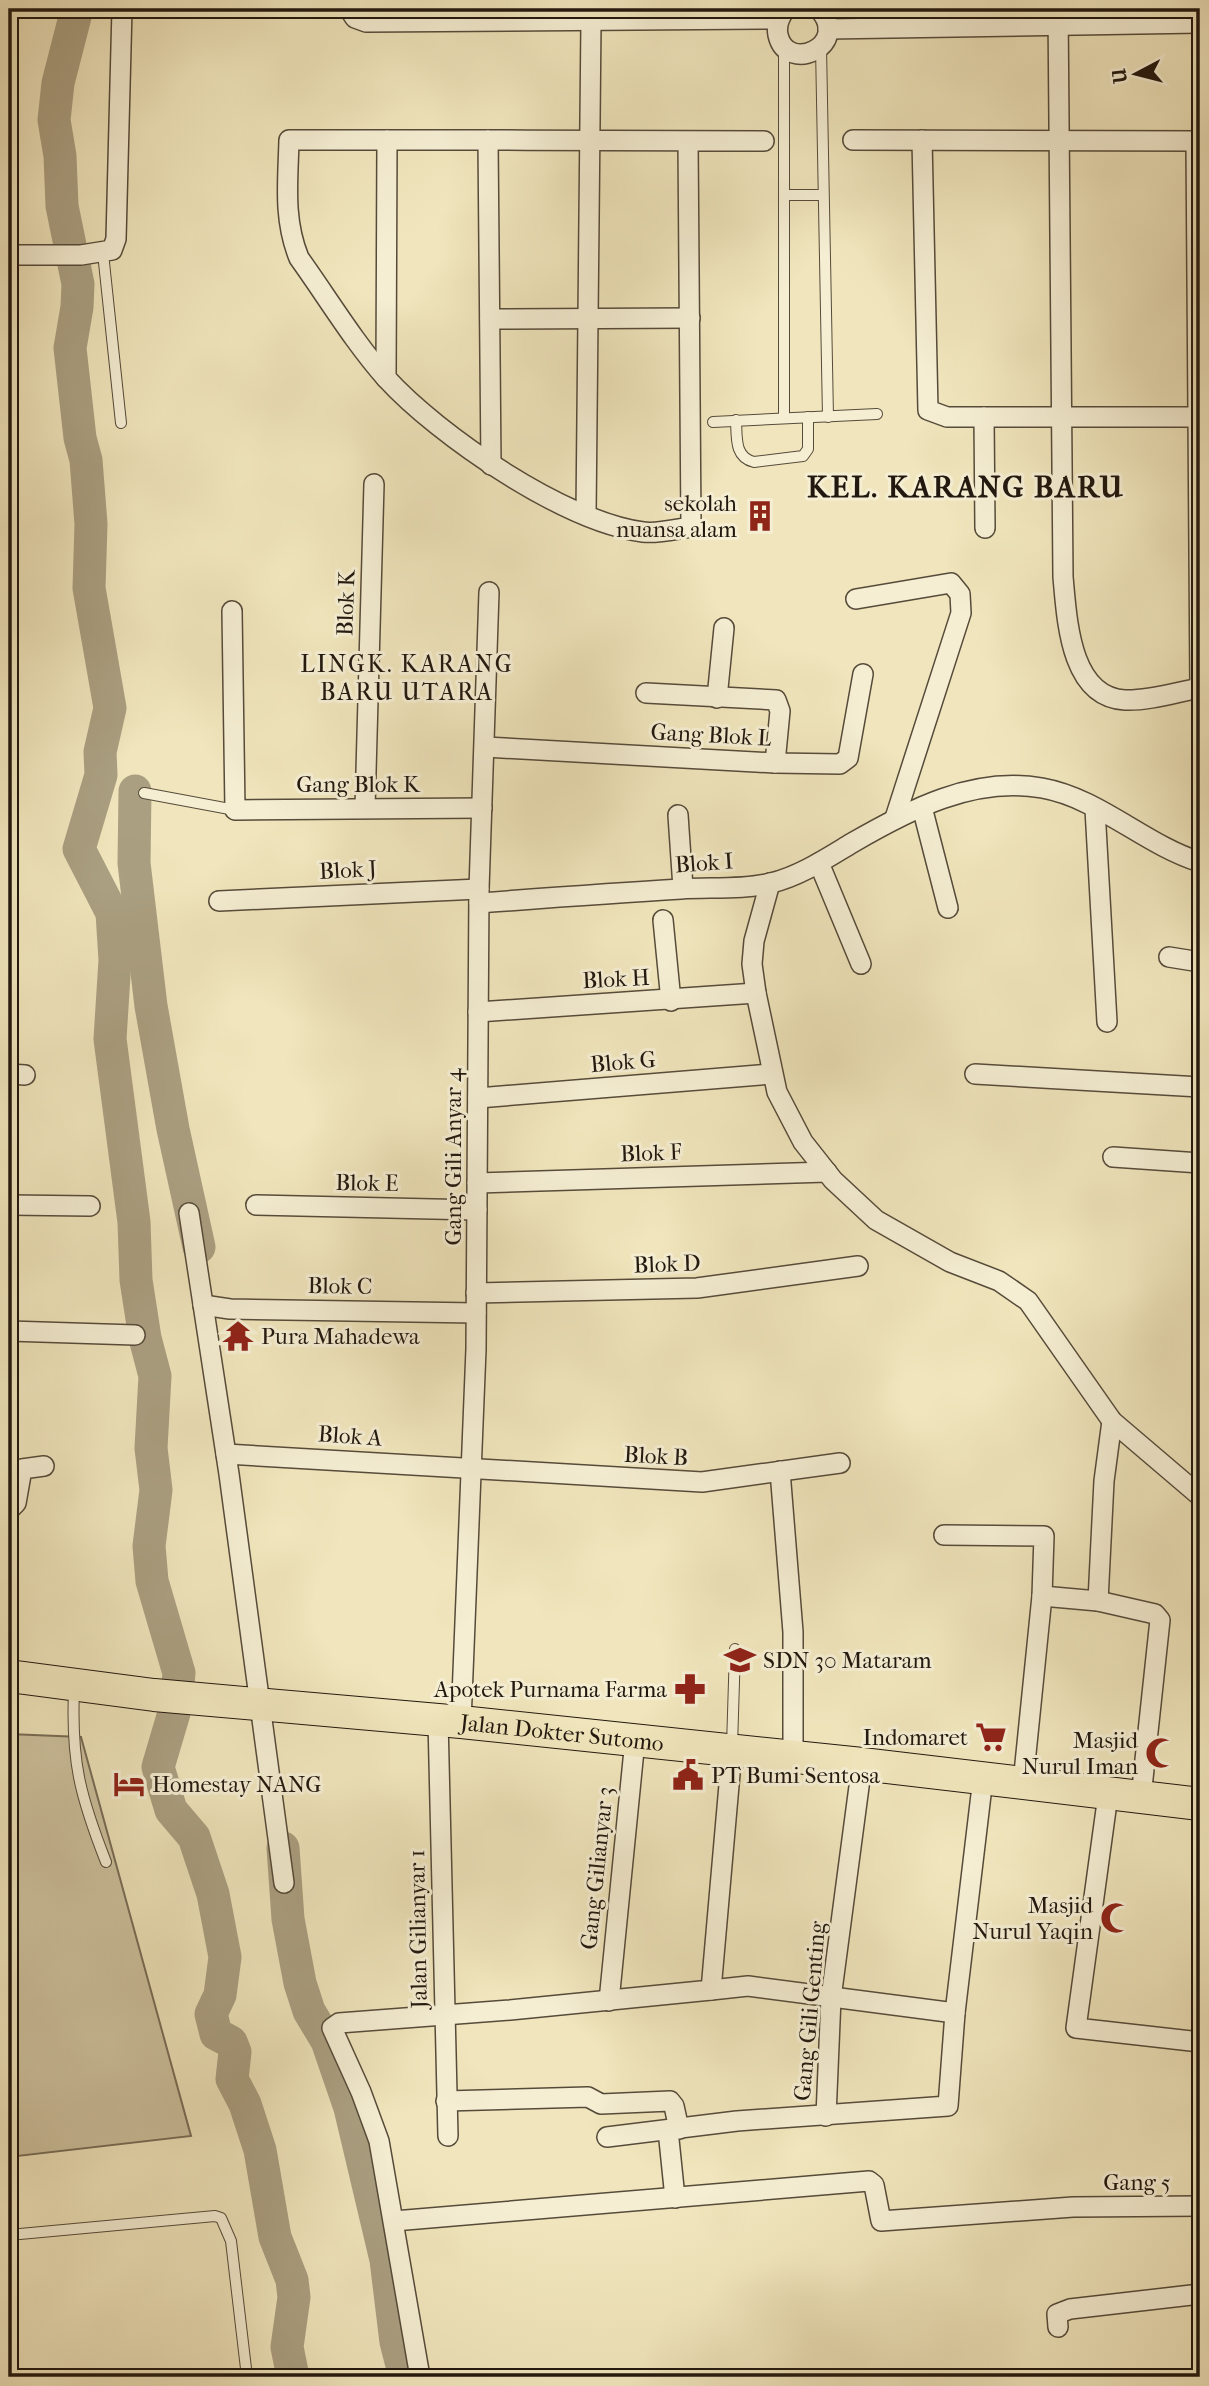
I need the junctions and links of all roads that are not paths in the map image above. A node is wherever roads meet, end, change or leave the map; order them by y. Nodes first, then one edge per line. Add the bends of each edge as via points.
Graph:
1 (122, 9) edge
2 (349, 9) edge
3 (818, 9) edge
4 (783, 14) edge
5 (547, 15) edge
6 (1059, 17) edge
7 (591, 21) junction
8 (1200, 23) edge
9 (825, 37) junction
10 (784, 47) junction
11 (853, 139) dead end
12 (387, 140) junction
13 (488, 140) junction
14 (590, 140) junction
15 (922, 140) junction
16 (688, 141) junction
17 (765, 141) dead end
18 (1061, 141) junction
19 (1198, 141) edge
20 (784, 195) junction
21 (823, 195) junction
22 (103, 253) junction
23 (9, 255) edge
24 (588, 318) junction
25 (690, 318) junction
26 (490, 319) junction
27 (387, 378) junction
28 (877, 414) dead end
29 (808, 417) junction
30 (828, 417) junction
31 (985, 417) junction
32 (1062, 417) junction
33 (1199, 417) edge
34 (783, 418) junction
35 (736, 420) junction
36 (713, 422) dead end
37 (121, 423) dead end
38 (491, 464) junction
39 (374, 484) dead end
40 (586, 515) junction
41 (985, 528) dead end
42 (489, 592) dead end
43 (856, 598) dead end
44 (232, 611) dead end
45 (724, 628) dead end
46 (863, 674) dead end
47 (1200, 688) edge
48 (646, 692) dead end
49 (717, 698) junction
50 (485, 747) junction
51 (775, 763) junction
52 (144, 793) dead end
53 (922, 807) junction
54 (365, 808) junction
55 (482, 808) junction
56 (1095, 809) junction
57 (235, 810) junction
58 (678, 814) dead end
59 (895, 818) junction
60 (1200, 862) edge
61 (819, 863) junction
62 (770, 883) junction
63 (683, 888) junction
64 (479, 896) junction
65 (219, 901) dead end
66 (948, 908) dead end
67 (663, 920) dead end
68 (1169, 957) dead end
69 (1200, 962) edge
70 (861, 964) dead end
71 (755, 993) junction
72 (671, 1000) junction
73 (478, 1012) junction
74 (1107, 1022) dead end
75 (772, 1074) junction
76 (975, 1074) dead end
77 (1200, 1087) edge
78 (478, 1098) junction
79 (1113, 1157) dead end
80 (1200, 1163) edge
81 (827, 1172) junction
82 (477, 1183) junction
83 (9, 1205) edge
84 (256, 1205) dead end
85 (90, 1206) dead end
86 (477, 1210) junction
87 (189, 1213) dead end
88 (858, 1266) dead end
89 (476, 1293) junction
90 (203, 1305) junction
91 (476, 1313) junction
92 (9, 1331) edge
93 (135, 1335) dead end
94 (1112, 1421) junction
95 (234, 1454) junction
96 (840, 1463) dead end
97 (44, 1466) dead end
98 (470, 1471) junction
99 (780, 1471) junction
100 (1200, 1496) edge
101 (9, 1510) edge
102 (944, 1535) dead end
103 (1042, 1596) junction
104 (1098, 1601) junction
105 (735, 1649) dead end
106 (9, 1675) edge
107 (74, 1684) junction
108 (267, 1706) junction
109 (450, 1721) junction
110 (635, 1740) junction
111 (732, 1751) junction
112 (793, 1756) junction
113 (862, 1764) junction
114 (983, 1778) junction
115 (1023, 1783) junction
116 (1108, 1795) junction
117 (1141, 1797) junction
118 (1200, 1804) edge
119 (106, 1862) dead end
120 (284, 1883) dead end
121 (710, 1990) junction
122 (831, 1998) junction
123 (609, 2001) junction
124 (955, 2013) junction
125 (443, 2015) junction
126 (1200, 2037) edge
127 (446, 2101) junction
128 (826, 2116) junction
129 (674, 2129) junction
130 (448, 2136) dead end
131 (607, 2137) dead end
132 (675, 2197) junction
133 (1200, 2206) edge
134 (394, 2221) junction
135 (9, 2235) edge
136 (1200, 2294) edge
137 (1058, 2327) dead end
138 (247, 2377) edge
139 (420, 2377) edge

1 - 22 street via 116,239 112,250
2 - 5 street via 355,18 366,22
3 - 9 street
4 - 7 street
4 - 10 street via 778,34
5 - 7 street
6 - 8 street
6 - 9 street
6 - 18 street
7 - 14 street
9 - 10 street via 815,51 799,54
9 - 21 lane
10 - 20 lane
11 - 15 street
12 - 13 street
12 - 27 street
12 - 27 street via 289,140 287,221 299,258
13 - 14 street
13 - 26 street
14 - 16 street
14 - 24 street
15 - 18 street
15 - 31 street via 926,403 936,415
16 - 17 street
16 - 25 street
18 - 19 street
18 - 32 street
19 - 33 street
20 - 21 lane
20 - 34 lane
21 - 30 lane
22 - 23 street
22 - 37 lane
24 - 25 street
24 - 26 street
24 - 40 street
25 - 40 street via 691,527 644,533
26 - 38 street
27 - 38 street
28 - 30 lane
29 - 30 lane
29 - 34 lane
29 - 35 lane via 808,449 803,456 754,462 746,460 737,447
31 - 32 street
31 - 41 street
32 - 33 street
32 - 47 street via 1063,577 1066,608 1084,674 1098,693 1117,699
33 - 47 street
34 - 35 lane
35 - 36 lane
38 - 40 street
39 - 54 street, Blok K
42 - 50 street, Gang Gili Anyar 4
43 - 59 street via 951,583 960,594 961,614
44 - 57 street
45 - 49 street
46 - 51 street, Gang Blok L via 845,761
48 - 49 street
49 - 51 street via 776,700 780,711
50 - 51 street, Gang Blok L
50 - 55 street, Gang Gili Anyar 4
52 - 57 lane
53 - 56 street, Blok I via 971,790 1004,785 1042,788
53 - 59 street, Blok I
53 - 66 street
54 - 55 street, Gang Blok K
54 - 57 street, Gang Blok K
55 - 64 street, Gang Gili Anyar 4
56 - 60 street, Blok I via 1154,844
56 - 74 street
58 - 63 street
59 - 61 street, Blok I
61 - 62 street, Blok I
61 - 70 street
62 - 63 street, Blok I
62 - 71 street via 754,941
63 - 64 street, Blok I
64 - 65 street, Blok J
64 - 73 street, Gang Gili Anyar 4
67 - 72 street
68 - 69 street
71 - 72 street, Blok H
71 - 75 street
72 - 73 street, Blok H
73 - 78 street, Gang Gili Anyar 4
75 - 78 street, Blok G
75 - 81 street via 793,1126
76 - 77 street
78 - 82 street, Gang Gili Anyar 4
79 - 80 street
81 - 82 street, Blok F
81 - 94 street via 876,1220 950,1262 999,1280 1028,1301
82 - 86 street, Gang Gili Anyar 4
83 - 85 street
84 - 86 street, Blok E
86 - 89 street, Gang Gili Anyar 4
87 - 90 street
88 - 89 street, Blok D via 697,1288
89 - 91 street, Gang Gili Anyar 4
90 - 91 street, Blok C
90 - 95 street
91 - 98 street, Gang Gili Anyar 4
92 - 93 street
94 - 100 street
94 - 104 street
95 - 98 street, Blok A
95 - 108 street
96 - 99 street, Blok B
97 - 101 street via 22,1469 16,1503
98 - 99 street, Blok B via 702,1482
98 - 109 street, Gang Gili Anyar 4
99 - 112 street via 793,1632
102 - 103 street via 1044,1535
103 - 104 street
103 - 115 street
104 - 117 street via 1155,1614 1160,1620
105 - 111 lane
106 - 107 main road, Jalan Dokter Sutomo
107 - 108 main road, Jalan Dokter Sutomo
107 - 119 lane via 72,1742 83,1804
108 - 109 main road, Jalan Dokter Sutomo
108 - 120 street
109 - 110 main road, Jalan Dokter Sutomo
109 - 125 street, Jalan Gilianyar 1
110 - 111 main road, Jalan Dokter Sutomo
110 - 123 street, Gang Gilianyar 3
111 - 112 main road, Jalan Dokter Sutomo
111 - 121 street
112 - 113 main road, Jalan Dokter Sutomo
113 - 114 main road, Jalan Dokter Sutomo
113 - 122 street, Gang Gili Genting
114 - 115 main road, Jalan Dokter Sutomo
114 - 124 street
115 - 116 main road, Jalan Dokter Sutomo
116 - 117 main road, Jalan Dokter Sutomo
116 - 126 street via 1076,2028
117 - 118 main road, Jalan Dokter Sutomo
121 - 122 street via 748,1986
121 - 123 street
122 - 124 street
122 - 128 street, Gang Gili Genting
123 - 125 street
124 - 128 street via 948,2106
125 - 127 street, Jalan Gilianyar 1
125 - 134 street via 340,2023 332,2028 379,2141
127 - 129 street via 588,2097 601,2104 670,2101
127 - 130 street, Jalan Gilianyar 1
128 - 129 street, Gang Gili Genting
129 - 131 street, Gang Gili Genting
129 - 132 street
132 - 133 street, Gang 5 via 869,2181 874,2185 881,2221 1073,2207
132 - 134 street
134 - 139 street
135 - 138 lane via 221,2218 231,2241
136 - 137 street via 1070,2309 1058,2314

